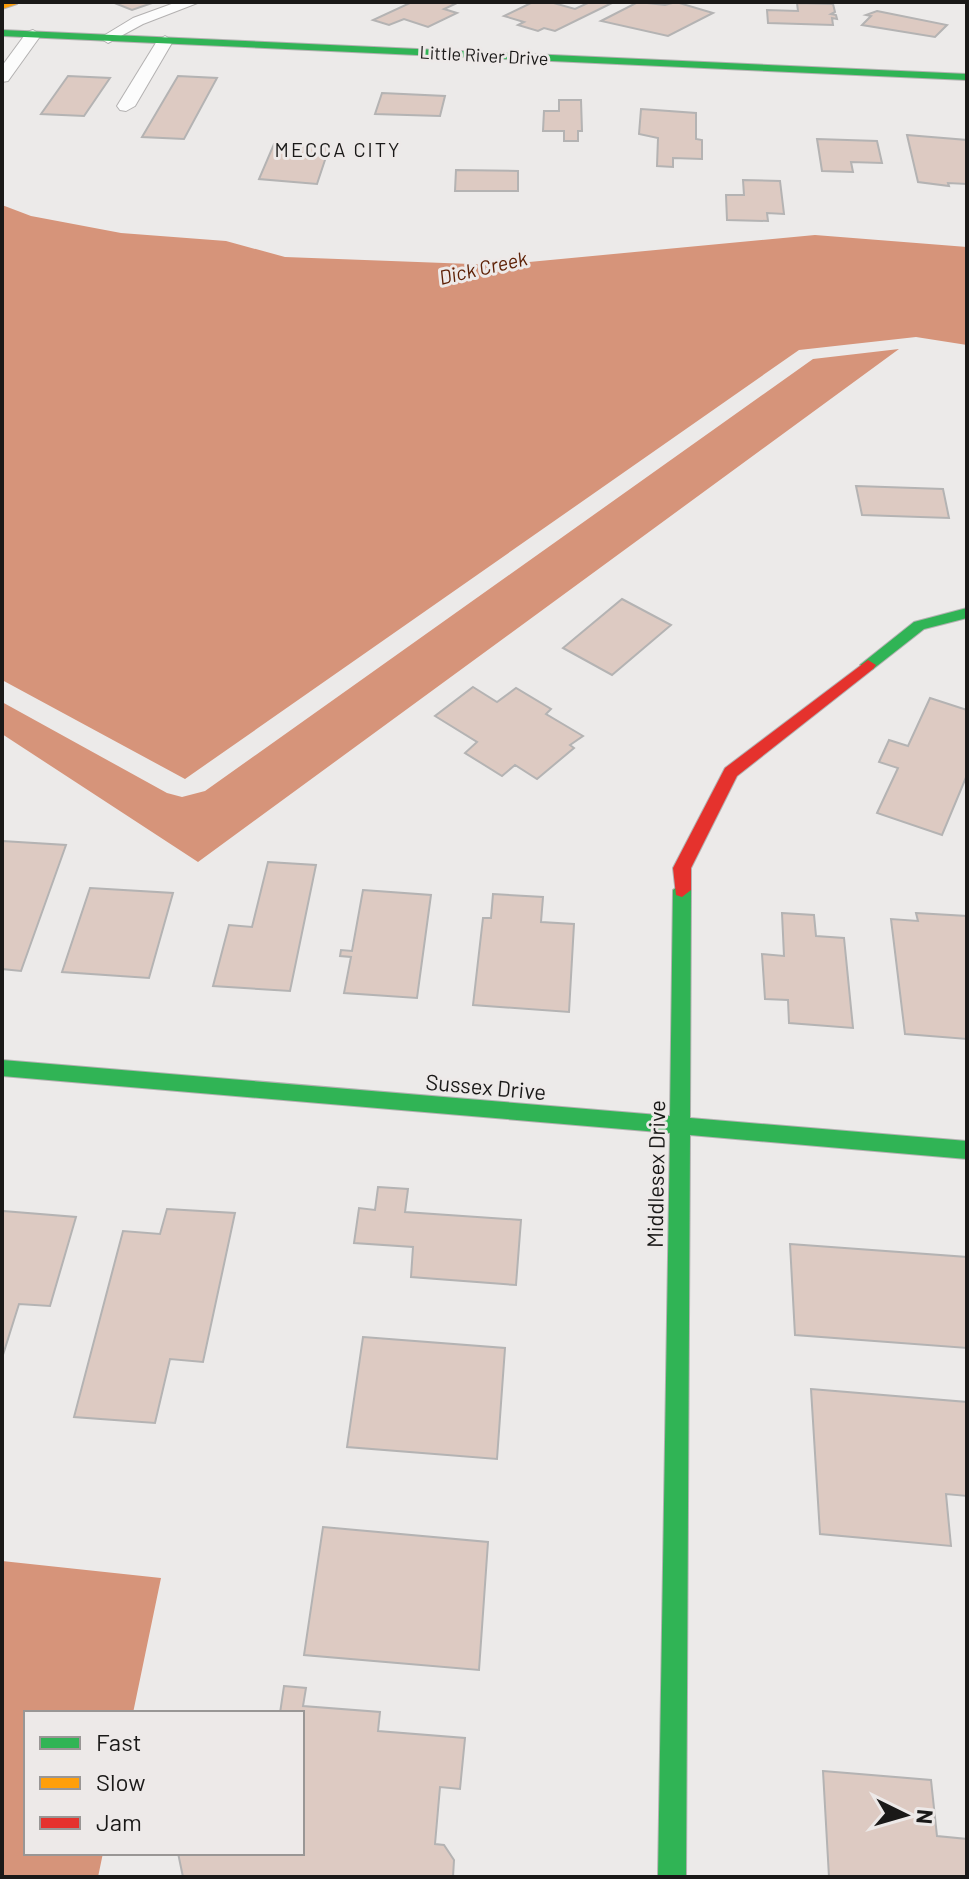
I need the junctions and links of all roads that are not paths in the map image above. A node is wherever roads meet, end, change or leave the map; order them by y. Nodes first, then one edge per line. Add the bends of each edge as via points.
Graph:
1 (14, 2) edge
2 (192, 2) edge
3 (2, 6) edge
4 (2, 33) edge
5 (33, 35) junction
6 (108, 38) junction
7 (165, 41) junction
8 (2, 77) edge
9 (967, 77) edge
10 (126, 106) dead end
11 (967, 613) edge
12 (2, 1068) edge
13 (679, 1127) junction
14 (967, 1150) edge
15 (672, 1877) edge

1 - 3 street
2 - 6 lane
4 - 5 street, Little River Drive
5 - 6 street, Little River Drive
5 - 8 lane
6 - 7 street, Little River Drive
7 - 9 street, Little River Drive
7 - 10 lane
11 - 13 street, Middlesex Drive via 919,625 731,772 682,868
12 - 13 street, Sussex Drive
13 - 14 street, Sussex Drive
13 - 15 street, Middlesex Drive

